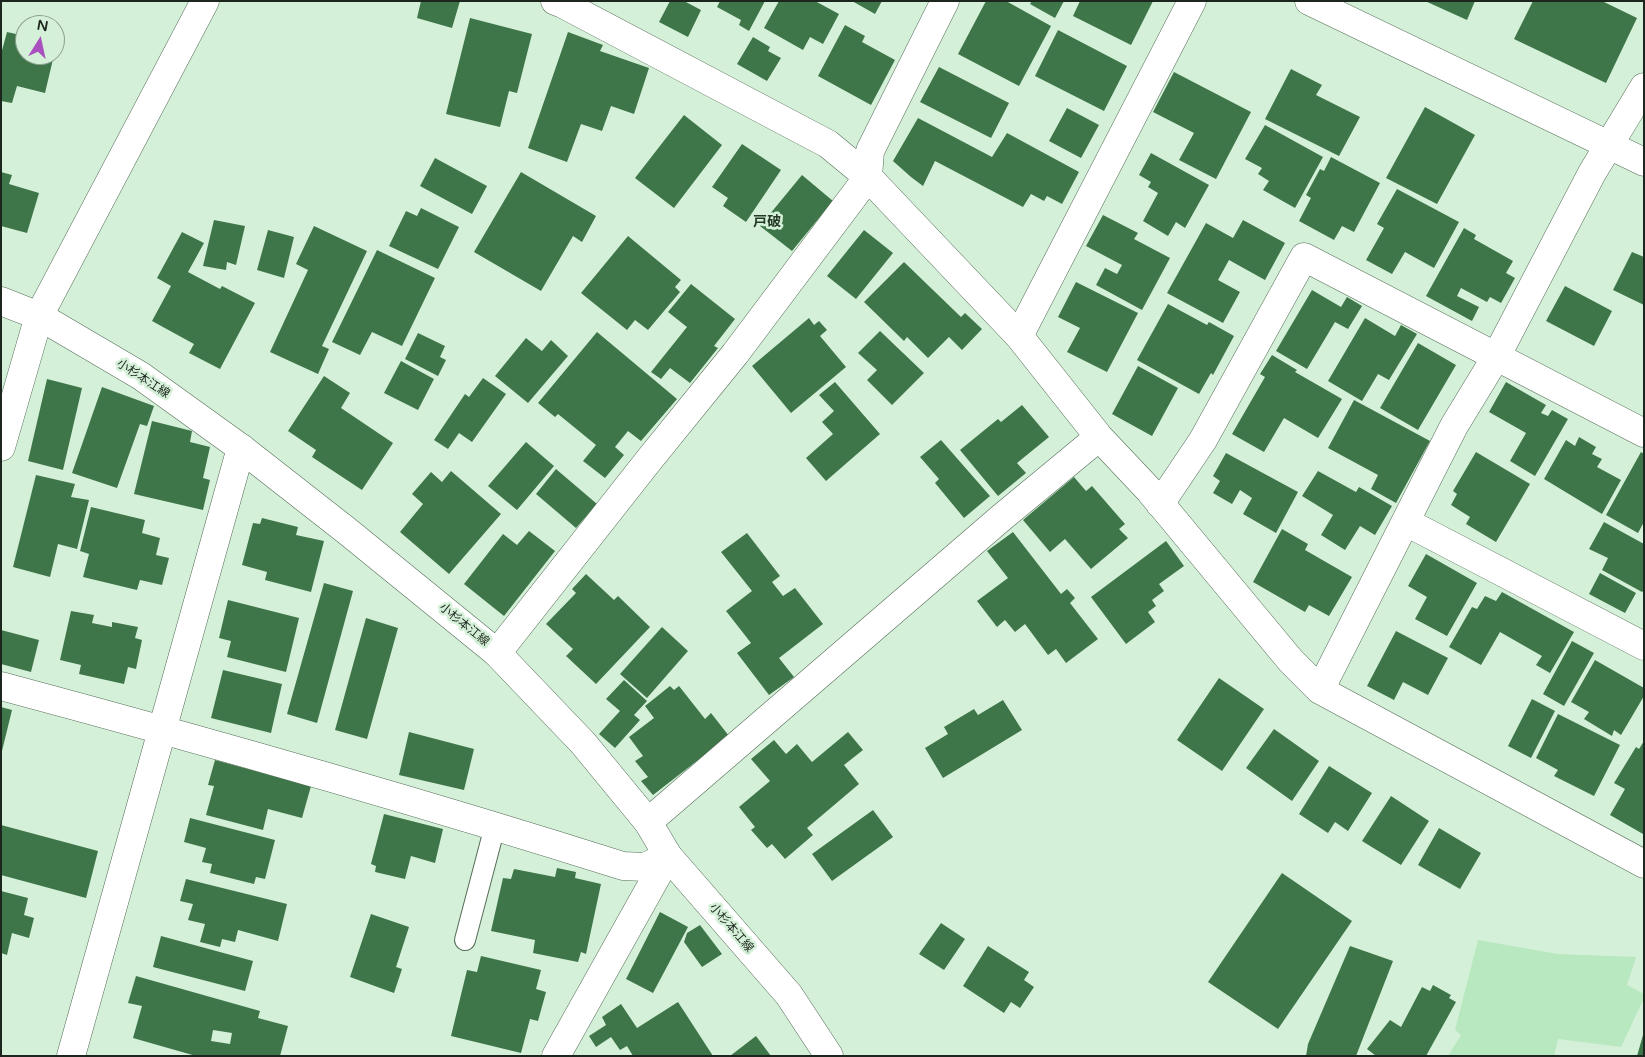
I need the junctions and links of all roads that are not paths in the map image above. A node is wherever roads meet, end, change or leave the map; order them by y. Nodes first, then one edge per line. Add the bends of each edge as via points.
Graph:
1 (206, 1) edge
2 (555, 1) edge
3 (946, 1) edge
4 (1192, 1) edge
5 (1309, 1) edge
6 (1644, 88) edge
7 (1609, 146) junction
8 (1644, 162) edge
9 (868, 177) junction
10 (1, 301) edge
11 (39, 316) junction
12 (1019, 336) junction
13 (1496, 356) junction
14 (1644, 433) edge
15 (1099, 437) junction
16 (1, 447) edge
17 (241, 448) junction
18 (1160, 504) junction
19 (1406, 522) junction
20 (1644, 646) edge
21 (498, 653) junction
22 (1, 686) edge
23 (1320, 690) junction
24 (162, 729) junction
25 (648, 822) junction
26 (495, 826) junction
27 (668, 856) junction
28 (1644, 864) edge
29 (465, 940) dead end
30 (71, 1056) edge
31 (556, 1056) edge
32 (829, 1056) edge

1 - 11 street
2 - 9 street via 828,144
3 - 9 street via 870,151
4 - 12 street
5 - 7 street
6 - 7 street
7 - 8 street
7 - 13 street
9 - 12 street
9 - 21 street via 735,354
10 - 11 street, 小杉本江線
11 - 16 street
11 - 17 street, 小杉本江線 via 141,376
12 - 15 street
13 - 14 street
13 - 18 street via 1304,257 1203,440
13 - 19 street via 1454,426
15 - 18 street
15 - 25 street
17 - 21 street, 小杉本江線
17 - 24 street
18 - 23 street via 1291,661
19 - 20 street
19 - 23 street
21 - 25 street, 小杉本江線 via 583,743
22 - 24 street
23 - 28 street
24 - 26 street
24 - 30 street
25 - 27 street, 小杉本江線
26 - 27 street via 623,866 645,867
26 - 29 lane
27 - 31 street
27 - 32 street, 小杉本江線 via 790,995

